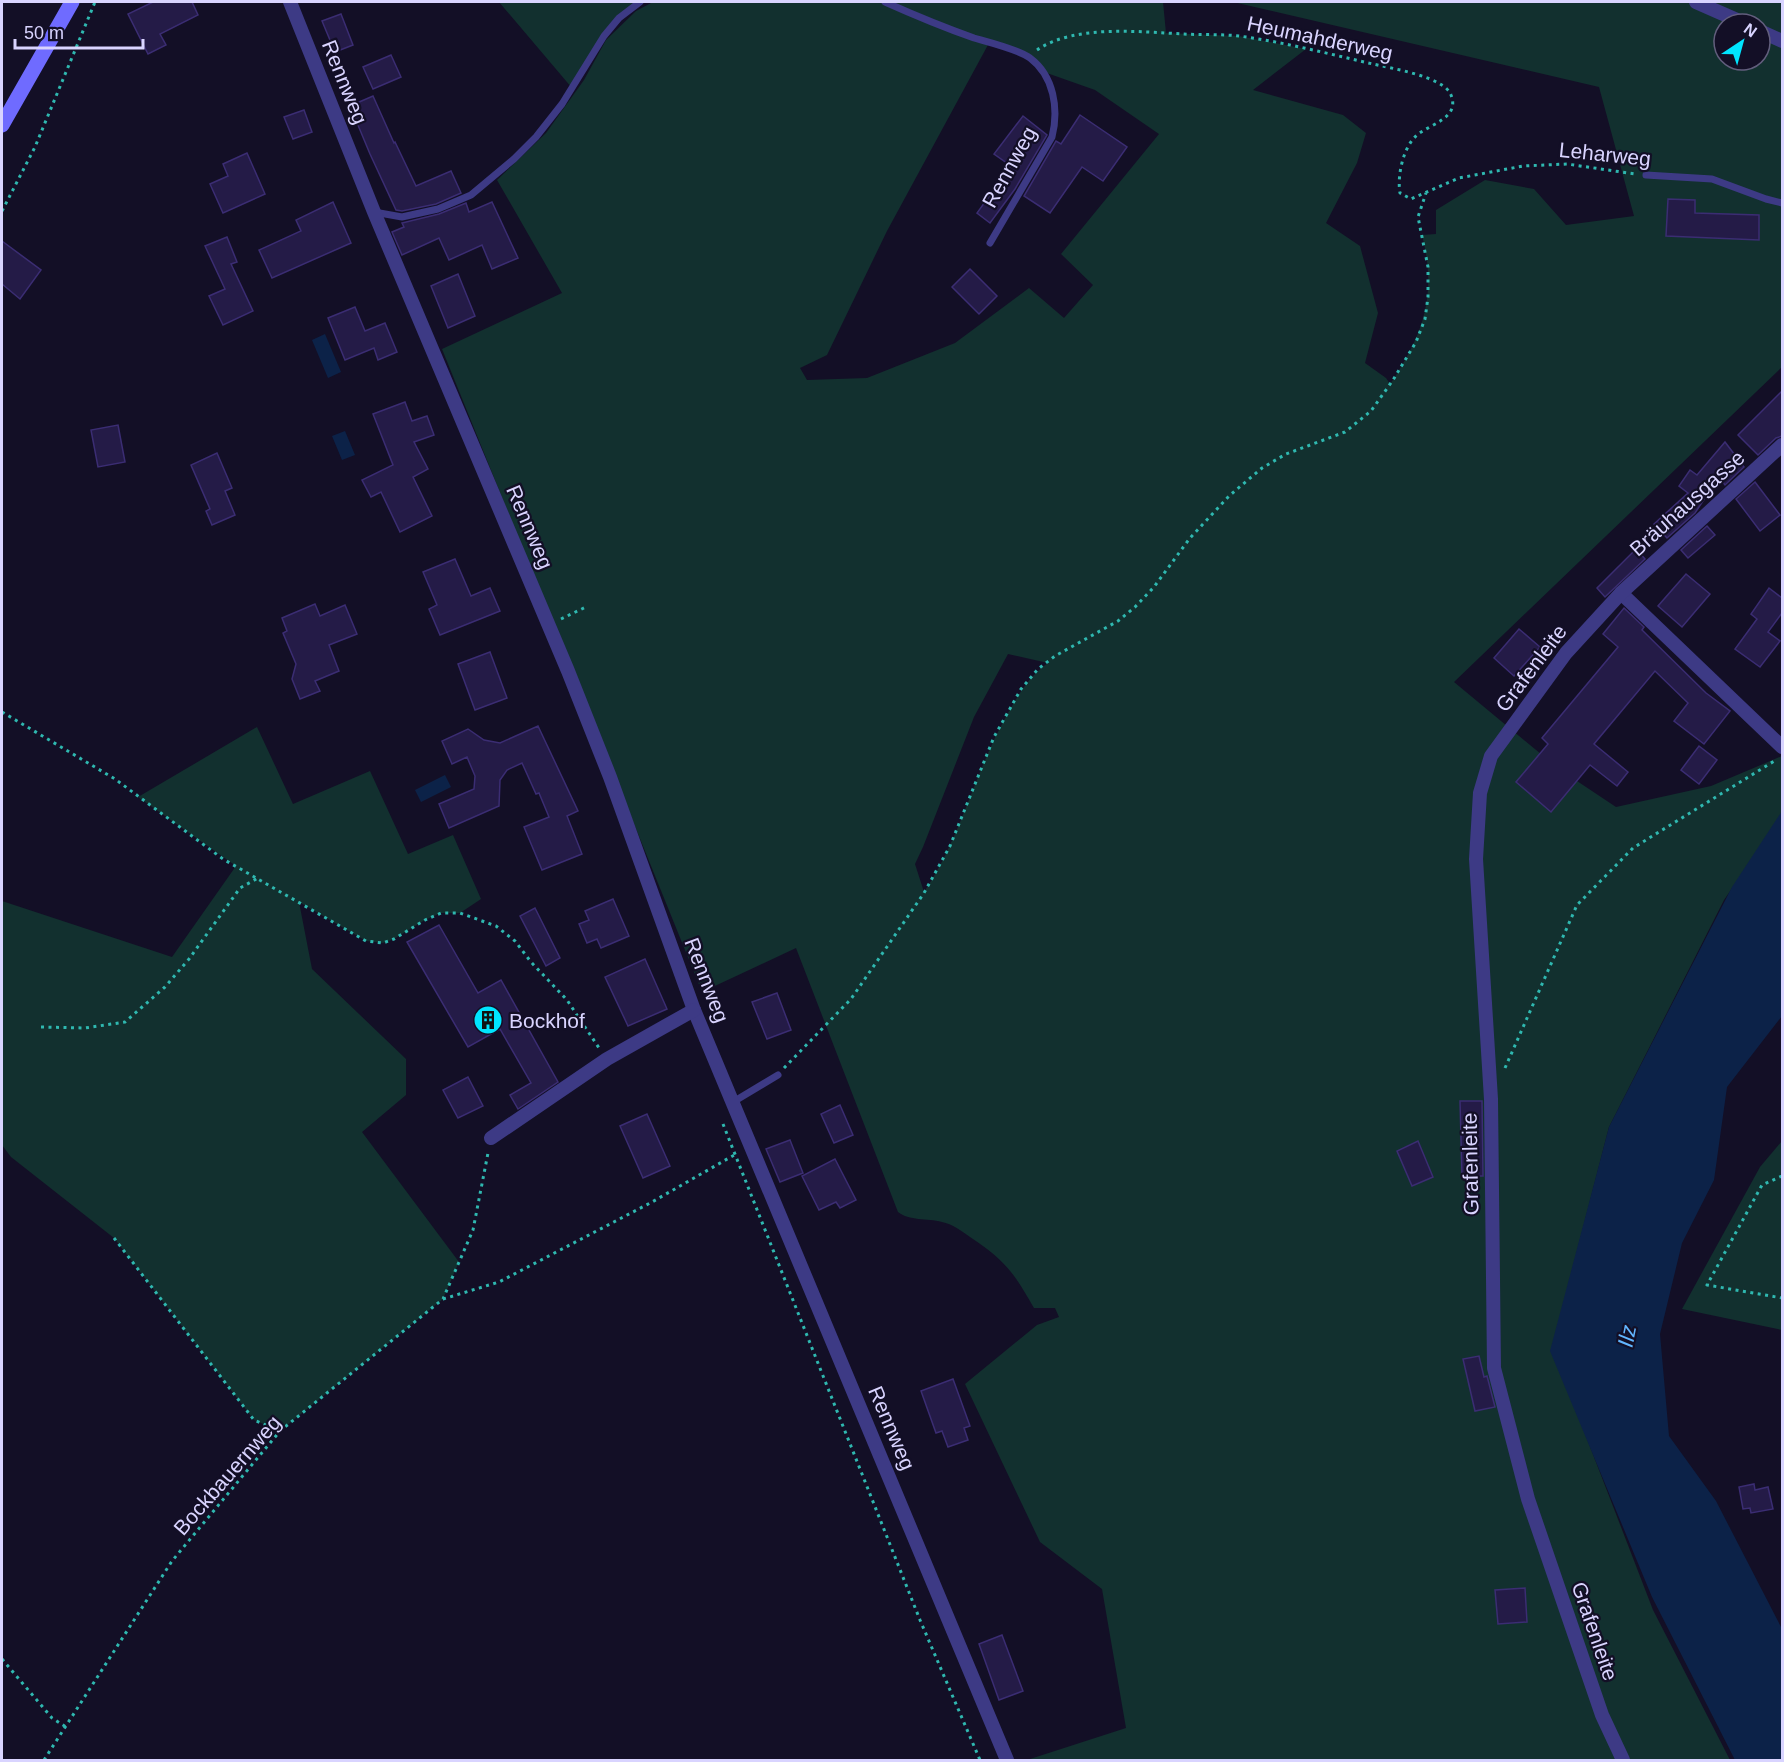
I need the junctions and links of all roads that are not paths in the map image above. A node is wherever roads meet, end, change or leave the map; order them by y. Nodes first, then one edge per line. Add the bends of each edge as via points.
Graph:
1 (72, 2) edge
2 (290, 2) edge
3 (640, 2) edge
4 (885, 2) edge
5 (1696, 2) edge
6 (1720, 12) edge
7 (2, 125) edge
8 (1646, 175) road end
9 (1782, 202) edge
10 (374, 212) junction
11 (990, 243) dead end
12 (1782, 445) edge
13 (1621, 593) junction
14 (1782, 747) edge
15 (694, 1010) junction
16 (778, 1075) road end
17 (733, 1102) junction
18 (491, 1137) road end
19 (1007, 1761) edge
20 (1623, 1761) edge

1 - 7 street
2 - 10 street, Rennweg
3 - 10 lane via 604,36 562,104 536,137 471,195 438,209 402,217
4 - 11 lane, Rennweg via 929,22 1029,56 1047,75 1053,93 1055,124 1049,144
5 - 6 street
8 - 9 lane, Leharweg via 1712,179
10 - 15 street, Rennweg via 610,777
12 - 13 street, Bräuhausgasse
13 - 14 street
13 - 20 street, Grafenleite via 1566,653 1491,756 1480,793 1476,860 1491,1099 1494,1368 1528,1499 1602,1715
15 - 17 street, Rennweg
15 - 18 street via 607,1059
16 - 17 lane
17 - 19 street, Rennweg

